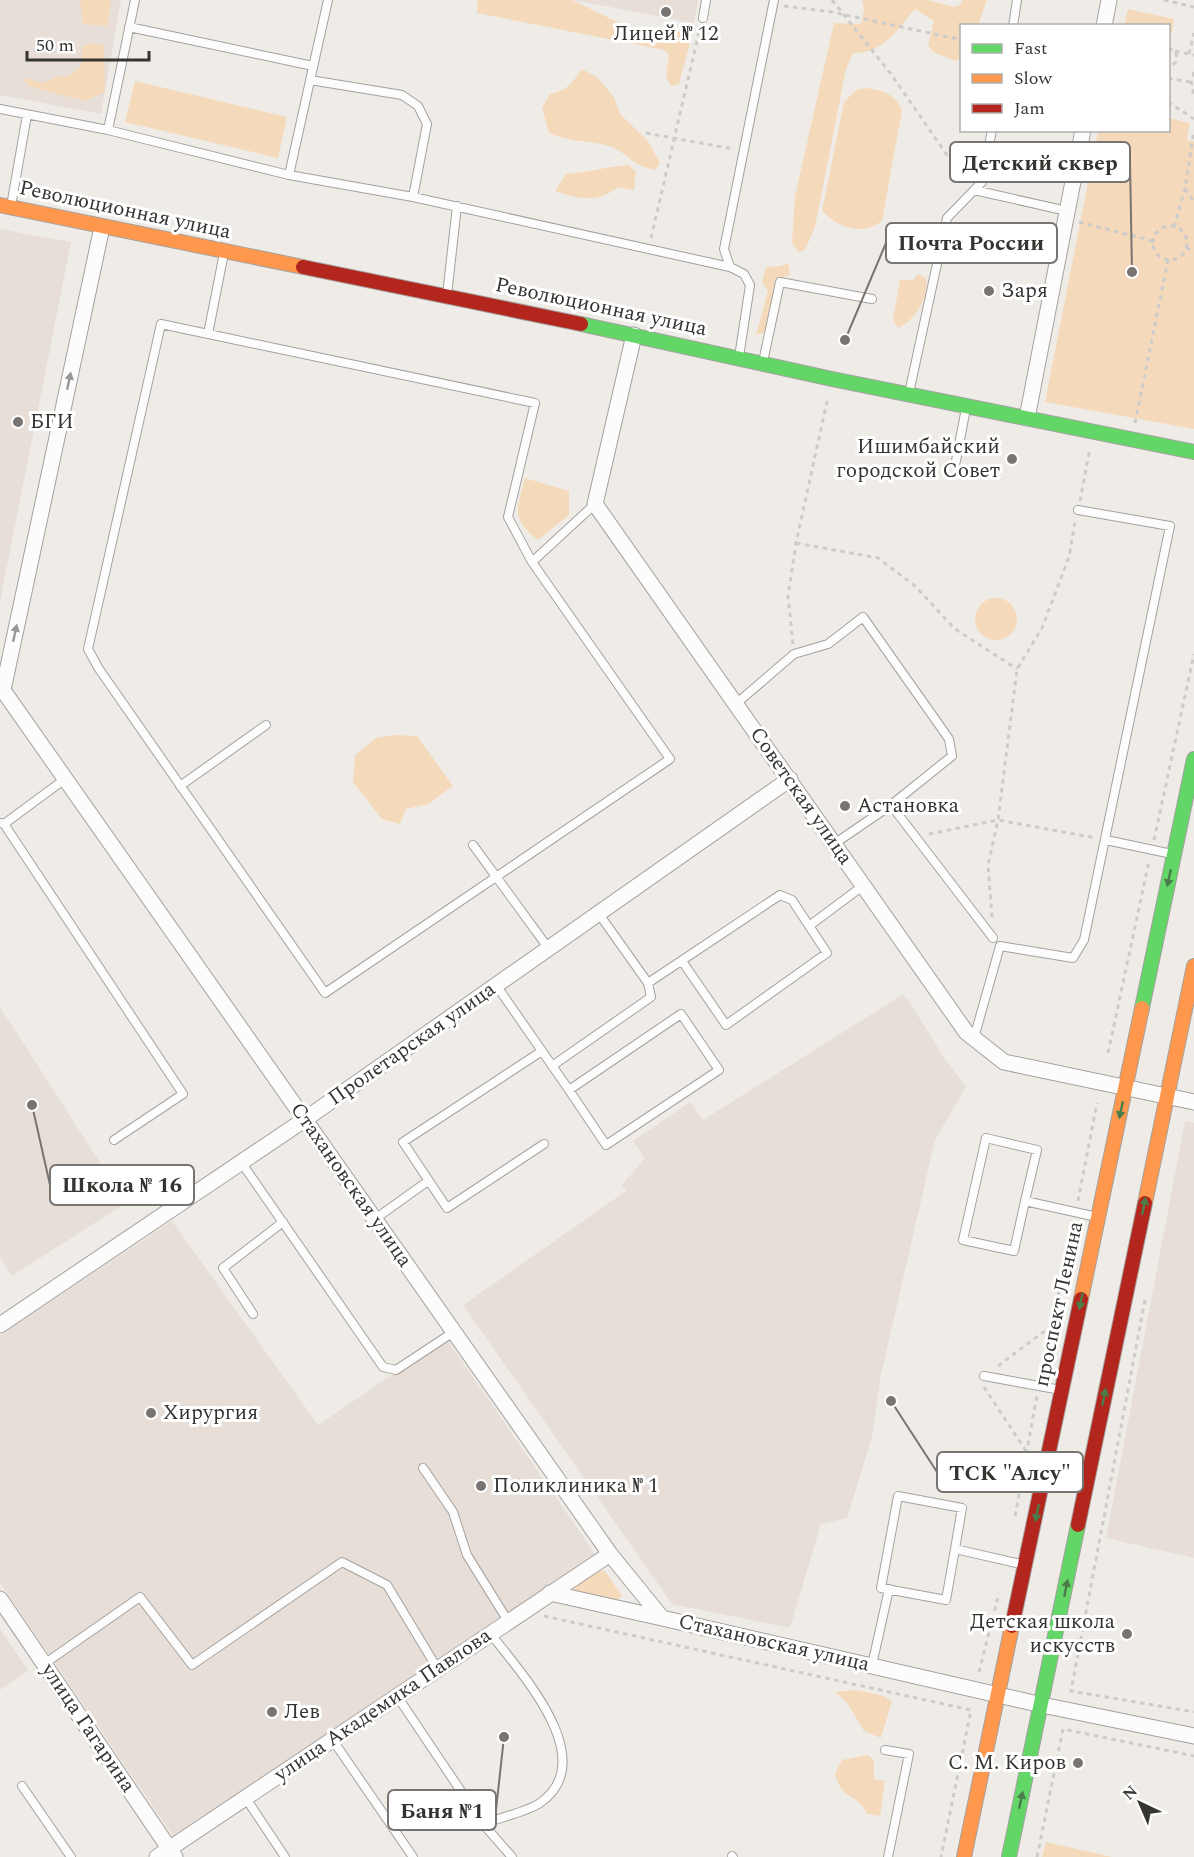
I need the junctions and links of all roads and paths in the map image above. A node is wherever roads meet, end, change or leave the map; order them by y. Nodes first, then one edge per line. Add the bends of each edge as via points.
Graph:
1 (135, 0) edge
2 (327, 0) edge
3 (706, 0) edge
4 (832, 0) edge
5 (1017, 0) edge
6 (1109, 0) edge
7 (1164, 0) edge
8 (774, 2) edge
9 (1194, 7) edge
10 (844, 14) junction
11 (703, 18) joint
12 (1013, 24) edge
13 (1104, 24) edge
14 (129, 27) junction
15 (1194, 33) edge
16 (960, 40) edge
17 (1170, 49) edge
18 (1175, 51) junction
19 (1192, 55) edge
20 (313, 66) junction
21 (1170, 66) edge
22 (1194, 72) edge
23 (1170, 78) edge
24 (310, 80) junction
25 (1191, 82) junction
26 (1194, 96) edge
27 (1170, 103) edge
28 (0, 110) edge
29 (27, 115) junction
30 (1194, 119) edge
31 (108, 130) junction
32 (1194, 130) edge
33 (992, 132) edge
34 (1083, 132) edge
35 (646, 133) dead end
36 (674, 138) junction
37 (745, 152) junction
38 (985, 166) junction
39 (289, 175) junction
40 (1185, 189) junction
41 (974, 190) junction
42 (413, 197) junction
43 (1194, 202) edge
44 (6, 206) edge
45 (457, 206) junction
46 (1058, 209) dead end
47 (1073, 220) dead end
48 (102, 227) junction
49 (1174, 227) junction
50 (1153, 241) junction
51 (1186, 248) junction
52 (649, 249) junction
53 (224, 251) junction
54 (1194, 251) edge
55 (1168, 260) junction
56 (730, 267) junction
57 (447, 296) junction
58 (872, 299) dead end
59 (208, 334) junction
60 (634, 335) junction
61 (738, 358) junction
62 (763, 363) junction
63 (832, 379) junction
64 (908, 394) junction
65 (966, 407) junction
66 (1027, 418) junction
67 (1094, 431) junction
68 (1132, 438) junction
69 (1194, 452) edge
70 (956, 461) dead end
71 (595, 504) junction
72 (1078, 510) junction
73 (796, 543) junction
74 (532, 562) junction
75 (794, 654) junction
76 (1017, 669) junction
77 (1, 690) edge
78 (737, 703) junction
79 (266, 725) dead end
80 (1194, 759) edge
81 (65, 779) junction
82 (790, 779) junction
83 (180, 786) junction
84 (891, 805) junction
85 (998, 820) junction
86 (2, 823) edge
87 (923, 829) dead end
88 (1106, 840) junction
89 (834, 844) junction
90 (473, 845) dead end
91 (1174, 854) junction
92 (496, 877) junction
93 (864, 885) junction
94 (599, 914) junction
95 (809, 926) junction
96 (993, 938) joint
97 (549, 949) junction
98 (682, 960) junction
99 (1194, 966) edge
100 (648, 983) junction
101 (496, 986) junction
102 (974, 1040) junction
103 (542, 1051) junction
104 (552, 1066) junction
105 (1125, 1088) junction
106 (569, 1090) junction
107 (1168, 1097) junction
108 (1194, 1102) edge
109 (304, 1120) junction
110 (114, 1140) dead end
111 (544, 1144) dead end
112 (241, 1162) junction
113 (428, 1181) junction
114 (1025, 1201) junction
115 (1098, 1217) junction
116 (375, 1219) junction
117 (283, 1222) junction
118 (1147, 1293) dead end
119 (253, 1314) dead end
120 (0, 1325) edge
121 (454, 1331) junction
122 (984, 1376) dead end
123 (1063, 1390) junction
124 (423, 1468) dead end
125 (955, 1549) junction
126 (610, 1554) junction
127 (1026, 1565) junction
128 (889, 1589) junction
129 (550, 1593) junction
130 (0, 1599) edge
131 (521, 1611) junction
132 (662, 1618) junction
133 (508, 1621) junction
134 (490, 1633) junction
135 (44, 1664) junction
136 (872, 1665) junction
137 (437, 1668) junction
138 (1000, 1694) junction
139 (397, 1696) junction
140 (1042, 1705) junction
141 (1194, 1712) edge
142 (1194, 1736) edge
143 (332, 1739) junction
144 (885, 1750) dead end
145 (1194, 1756) edge
146 (22, 1786) dead end
147 (245, 1797) junction
148 (483, 1824) junction
149 (167, 1854) edge
150 (71, 1857) edge
151 (285, 1857) edge
152 (413, 1857) edge
153 (512, 1857) edge
154 (888, 1857) edge
155 (941, 1857) edge
156 (964, 1857) edge
157 (1009, 1857) edge
158 (1037, 1857) edge

1 - 14 lane
2 - 20 lane
3 - 11 lane
4 - 10 path
5 - 12 lane
6 - 13 street
7 - 9 path
8 - 10 path
8 - 37 lane
10 - 16 path
10 - 38 path via 947,155
11 - 36 path
14 - 20 lane
14 - 31 lane
15 - 19 path
17 - 18 path
18 - 19 path
18 - 21 path via 1177,60
20 - 24 lane
22 - 25 path
23 - 25 path
24 - 39 lane
24 - 42 lane via 402,95 418,106 427,124
25 - 26 path
27 - 30 path
28 - 29 lane
29 - 31 lane
29 - 44 lane
31 - 39 lane
32 - 40 path
33 - 38 lane
34 - 66 street
35 - 36 path
36 - 37 path
36 - 52 path
37 - 56 lane via 724,249
38 - 41 lane via 982,182
39 - 42 lane
40 - 43 path
40 - 49 path
41 - 46 lane
41 - 64 lane via 947,218
42 - 45 lane
44 - 48 street, Революционная улица
45 - 52 lane
45 - 57 lane
47 - 50 path
48 - 53 street, Революционная улица
77 -> 48 street, Стахановская улица
49 - 50 path via 1163,228
49 - 51 path via 1186,237
50 - 55 path via 1158,256
51 - 54 path
51 - 55 path via 1181,256
52 - 56 lane
53 - 57 street, Революционная улица
53 - 59 lane
55 - 68 path
56 - 61 lane via 744,274 750,285
57 - 60 street, Революционная улица
58 - 62 lane via 780,282
59 - 74 lane via 535,403 508,517
59 - 83 lane via 161,324 88,649
60 - 61 street, Революционная улица
60 - 71 street
61 - 62 street, Революционная улица
62 - 63 street, Революционная улица
63 - 64 street, Революционная улица
63 - 73 path
64 - 65 street, Революционная улица
65 - 66 street, Революционная улица
65 - 70 lane
66 - 67 street, Революционная улица
67 - 68 street, Революционная улица
67 - 72 path
68 - 69 street, Революционная улица
71 - 74 lane
71 - 78 street, Советская улица
72 - 76 path via 1069,557 1042,628
72 - 88 lane via 1170,526
73 - 75 path via 788,596
73 - 76 path via 878,558 915,586 955,629
74 - 92 lane via 670,759
75 - 78 lane
75 - 84 lane via 828,644 863,617 949,739 952,756
76 - 85 path
77 - 81 street, Стахановская улица
78 - 82 street, Советская улица
79 - 83 lane
80 - 91 street, проспект Ленина
81 - 86 lane
81 - 109 street, Стахановская улица
82 - 89 street, Советская улица
82 - 94 street, Пролетарская улица
83 - 92 lane via 326,993
84 - 89 lane
84 - 96 lane
85 - 87 path via 931,835
85 - 88 path
85 - 96 path via 988,865
86 - 110 lane via 183,1094
88 - 91 lane
88 - 102 lane via 1084,940 1073,958 1000,946
89 - 93 street, Советская улица
90 - 92 lane
91 -> 105 street, проспект Ленина
92 - 97 lane
93 - 95 lane
93 - 102 street, Советская улица
94 - 97 street, Пролетарская улица
94 - 100 lane
95 - 98 lane via 792,900 780,895
95 - 98 lane via 827,953 726,1025
97 - 101 street, Пролетарская улица
98 - 100 lane
99 - 107 street
100 - 104 lane via 651,997
101 - 103 lane
101 - 109 street, Пролетарская улица
102 - 105 street, Советская улица via 1004,1062
103 - 104 lane
103 - 113 lane via 404,1142
104 - 106 lane
105 - 107 street, Советская улица
105 -> 115 street, проспект Ленина
106 - 106 lane via 681,1014 719,1070 606,1145
107 - 108 street, Советская улица
140 -> 107 street
109 - 112 street, Пролетарская улица
109 - 116 street, Стахановская улица
111 - 113 lane via 447,1208
112 - 117 lane
112 - 120 street, Пролетарская улица
113 - 116 lane
114 - 114 lane via 1037,1149 986,1138 963,1240 1014,1251
114 - 115 lane
115 -> 123 street, проспект Ленина
116 - 121 street, Стахановская улица
117 - 119 lane via 223,1268
117 - 121 lane via 383,1368 396,1370
118 - 141 path via 1071,1691
121 - 126 street, Стахановская улица
122 - 123 lane
123 -> 127 street, проспект Ленина
124 - 133 lane via 453,1512 467,1555
125 - 127 lane
125 - 128 lane via 946,1600
125 - 128 lane via 962,1508 898,1496 881,1588
126 - 129 street, улица Академика Павлова
126 - 132 street, Стахановская улица
127 - 138 street, проспект Ленина
128 - 136 lane
129 - 131 street, улица Академика Павлова
129 - 132 street
130 - 135 street, улица Гагарина
131 - 133 street, улица Академика Павлова
131 - 155 path via 971,1710
132 - 136 street, Стахановская улица
133 - 134 street, улица Академика Павлова
134 - 137 street, улица Академика Павлова
134 - 148 lane via 543,1702 563,1750 561,1780 540,1804
135 - 137 lane via 140,1597 192,1665 342,1562 387,1585
135 - 149 street, улица Гагарина
136 - 138 street, Стахановская улица
137 - 139 street, улица Академика Павлова
138 - 140 street, Стахановская улица
138 - 156 street, проспект Ленина
139 - 143 street, улица Академика Павлова
139 - 148 lane
140 - 142 street, Стахановская улица
157 -> 140 street
143 - 147 street, улица Академика Павлова
143 - 152 lane
144 - 154 lane via 909,1755
145 - 158 path via 1063,1729
146 - 150 lane
147 - 149 street, улица Академика Павлова
147 - 151 lane
148 - 153 lane

